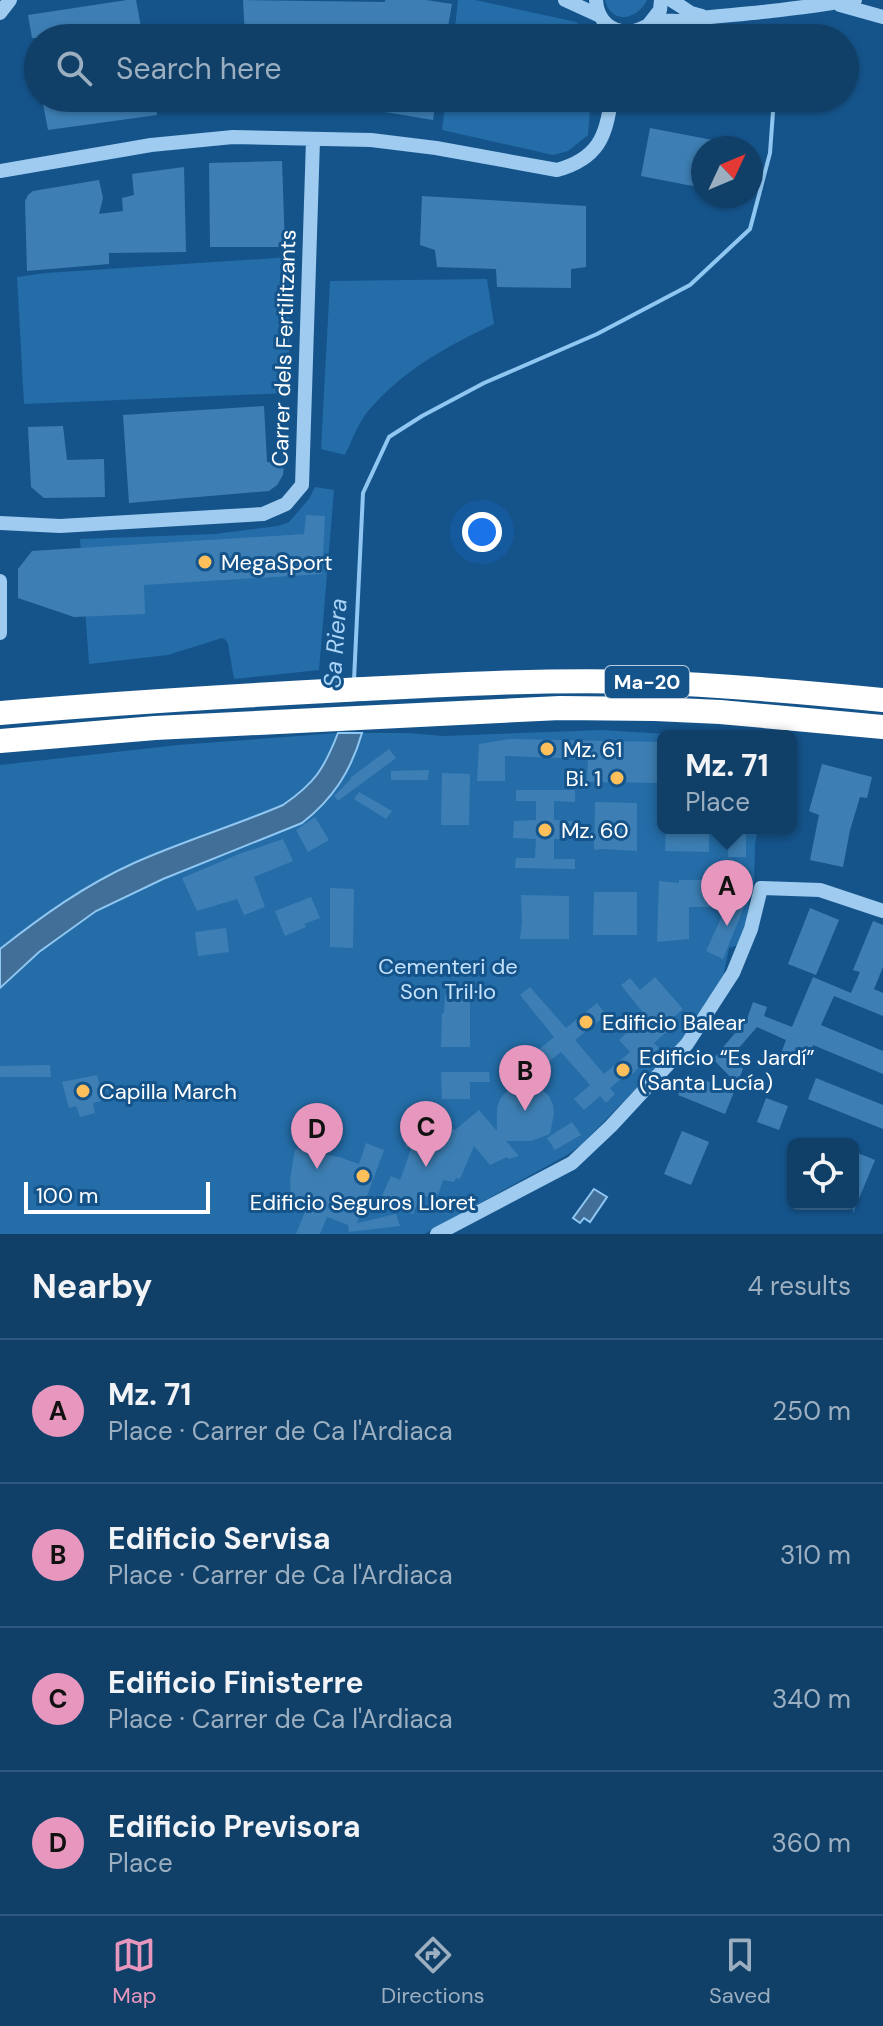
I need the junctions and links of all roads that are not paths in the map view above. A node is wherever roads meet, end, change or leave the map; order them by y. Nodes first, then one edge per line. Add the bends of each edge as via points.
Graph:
1 (10, 0) edge
2 (565, 0) edge
3 (596, 0) edge
4 (661, 0) edge
5 (671, 0) edge
6 (855, 0) edge
7 (832, 3) junction
8 (0, 13) edge
9 (702, 16) junction
10 (883, 17) edge
11 (603, 24) edge
12 (605, 24) edge
13 (649, 24) joint
14 (610, 112) edge
15 (313, 140) junction
16 (0, 171) edge
17 (0, 523) edge
18 (0, 581) edge
19 (0, 633) edge
20 (883, 700) edge
21 (0, 713) edge
22 (883, 727) edge
23 (62, 735) junction
24 (0, 741) edge
25 (0, 753) edge
26 (877, 909) edge
27 (437, 1234) edge

1 - 8 street
2 - 11 street
3 - 12 street
4 - 13 street
5 - 9 street
6 - 7 street
7 - 9 street
7 - 10 street
9 - 13 street
14 - 15 street via 592,153 557,170 397,143
15 - 16 street via 233,137 151,145
15 - 17 street, Carrer dels Fertilitzants via 302,485 286,504 263,514 60,526
18 - 19 street
20 - 21 highway, Ma-20 via 762,688 546,681
22 - 23 highway, Ma-20 via 623,708
23 - 24 highway, Ma-20
23 - 25 highway
26 - 27 street via 820,890 761,888 733,973 687,1044 630,1106 572,1163

